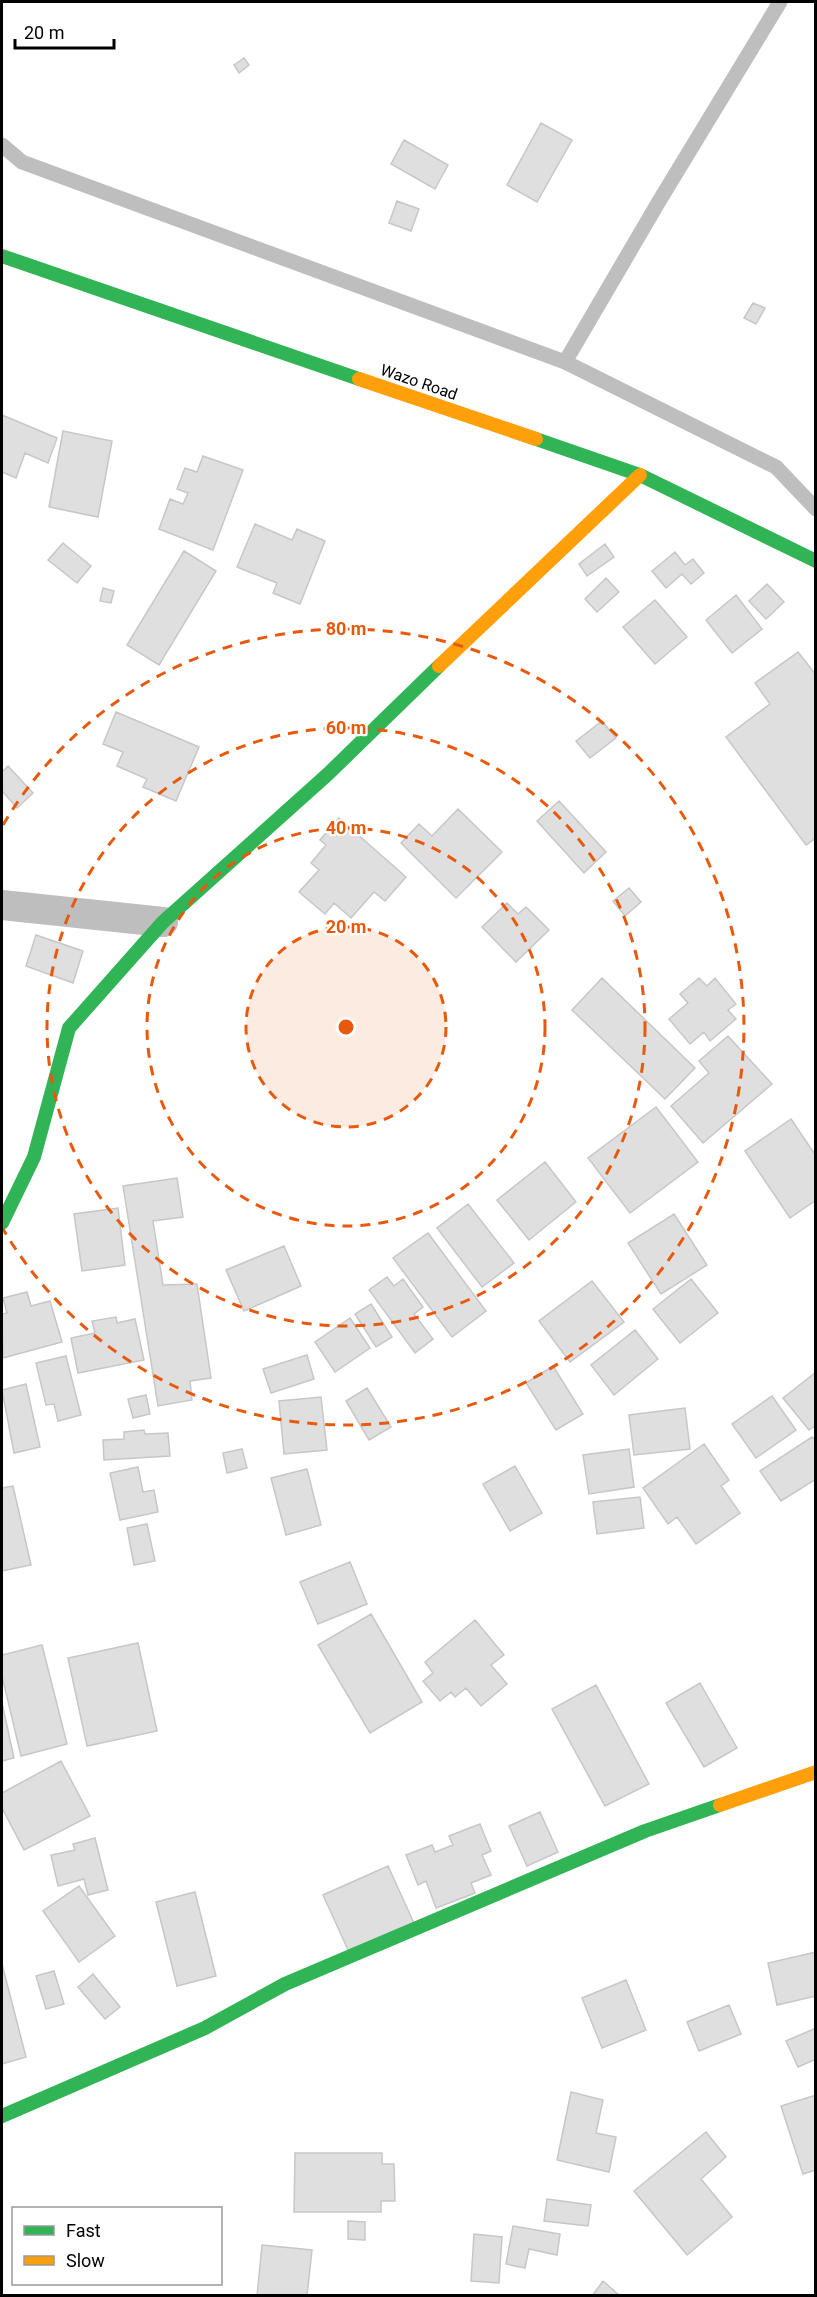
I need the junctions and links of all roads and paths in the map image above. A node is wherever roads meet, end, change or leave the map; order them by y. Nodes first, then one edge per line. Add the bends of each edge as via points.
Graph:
1 (780, 2) edge
2 (2, 145) edge
3 (2, 256) edge
4 (565, 362) junction
5 (640, 475) junction
6 (816, 508) edge
7 (816, 561) edge
8 (2, 905) edge
9 (163, 922) junction
10 (2, 1223) edge
11 (816, 1772) edge
12 (2, 2116) edge

1 - 4 lane
2 - 4 lane via 22,162
3 - 5 street, Wazo Road
4 - 6 lane via 776,466
5 - 7 street, Wazo Road
5 - 9 street via 328,774
8 - 9 street
9 - 10 street via 69,1028 34,1157
11 - 12 street via 645,1831 285,1984 206,2028

